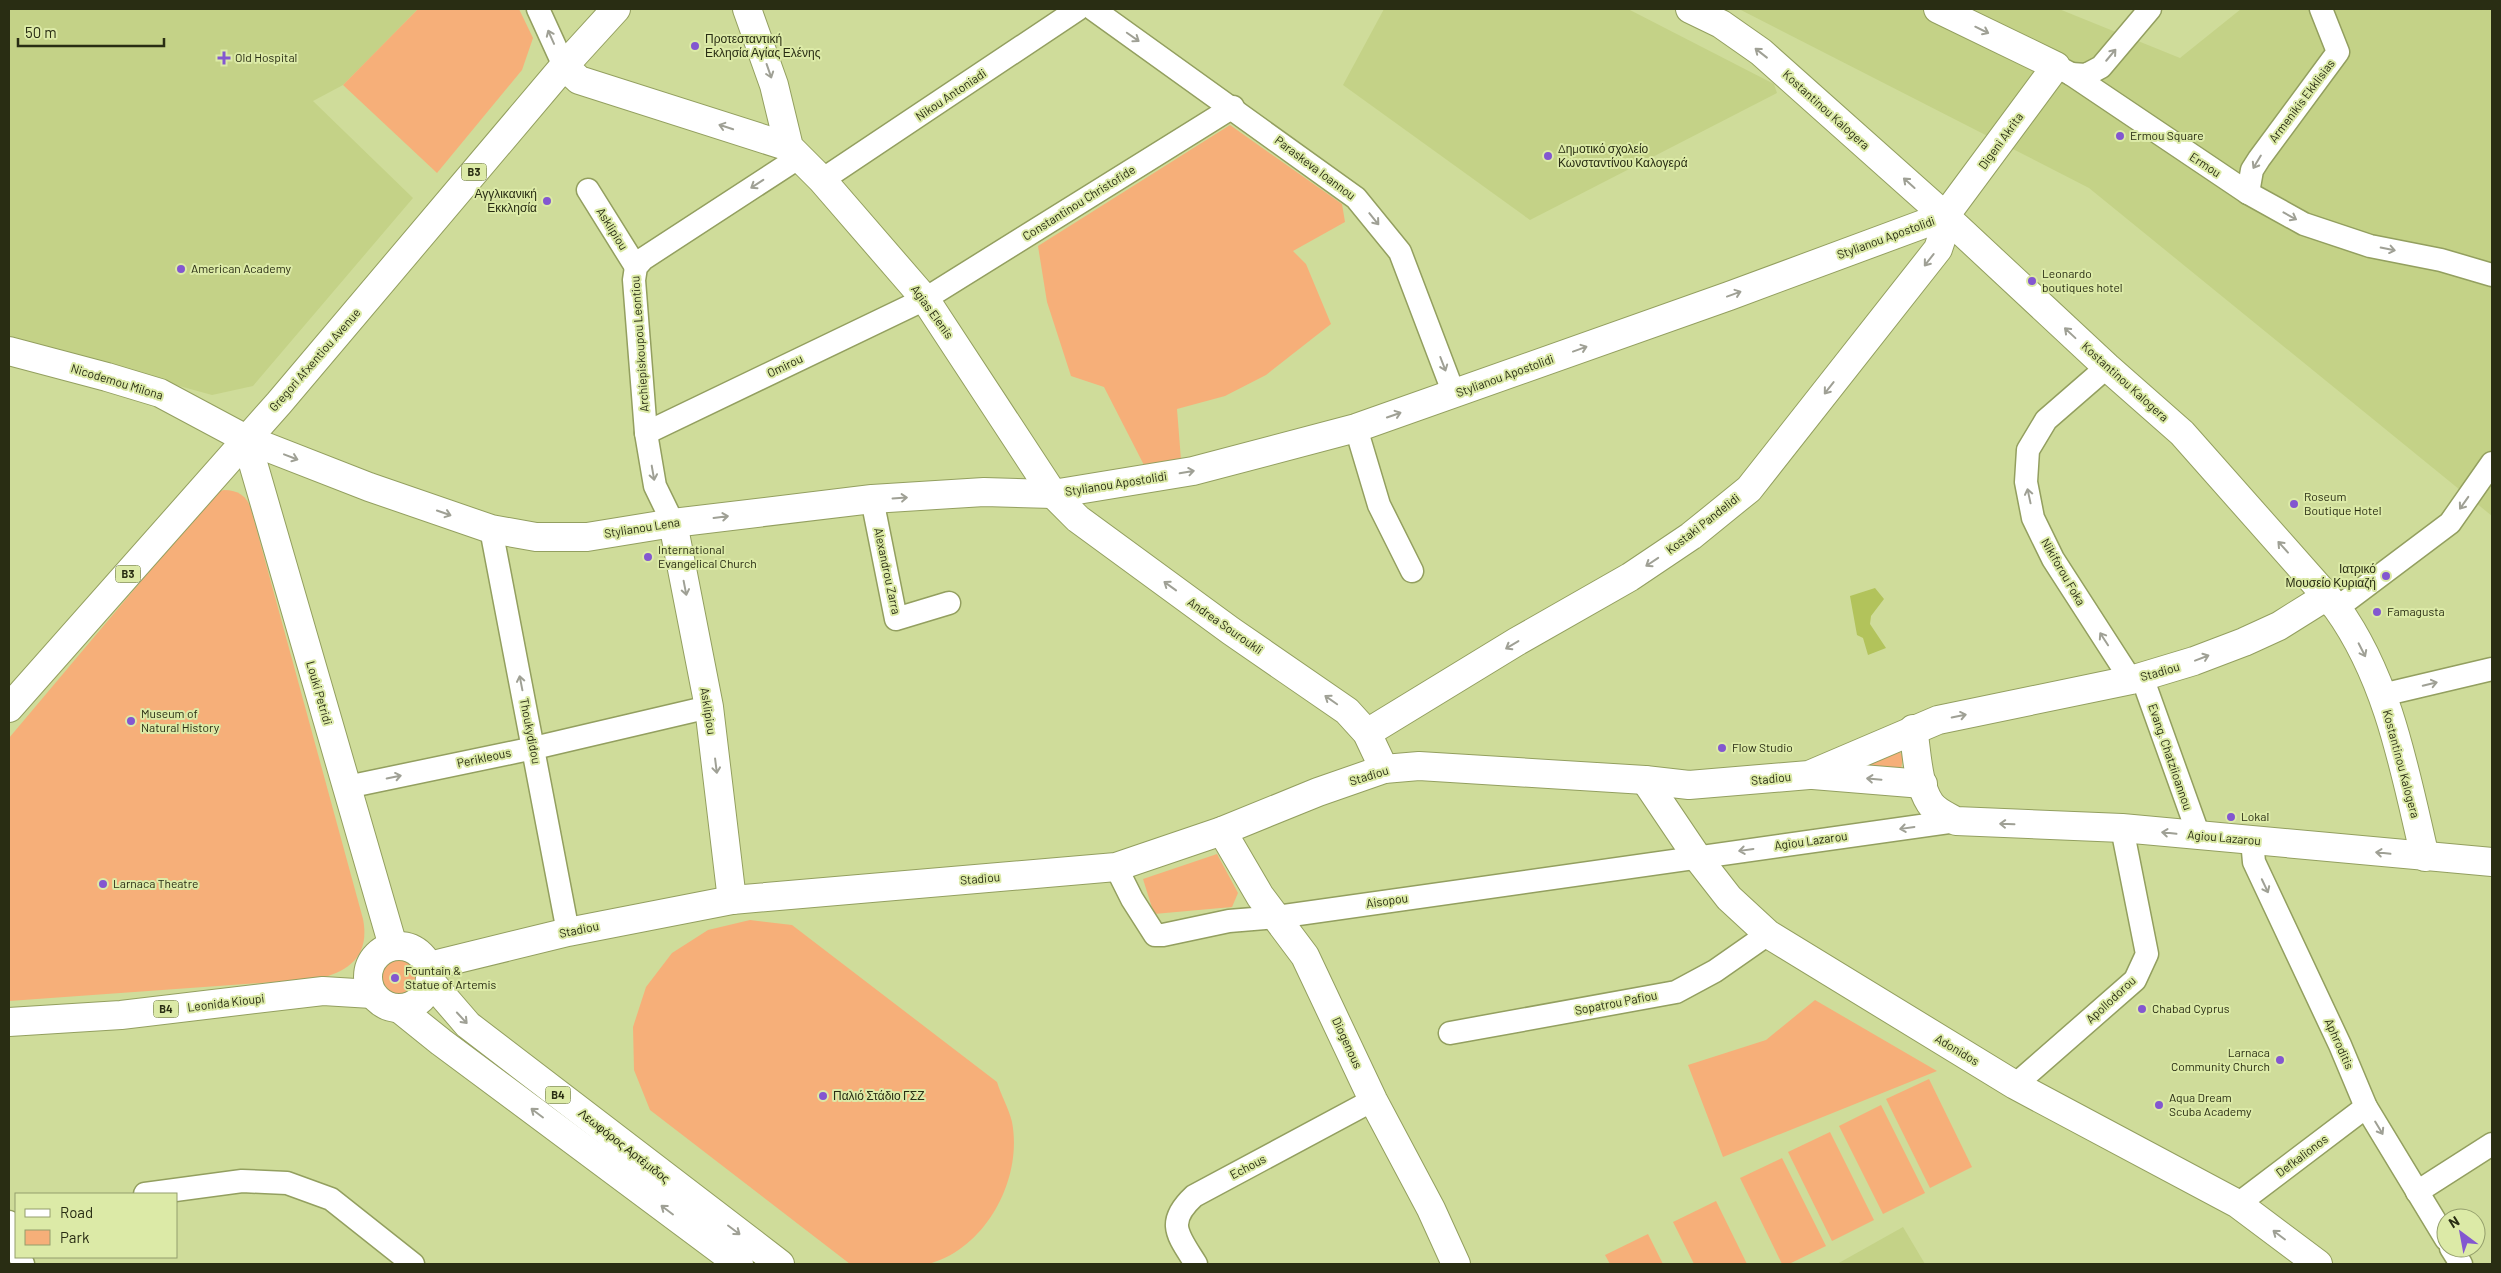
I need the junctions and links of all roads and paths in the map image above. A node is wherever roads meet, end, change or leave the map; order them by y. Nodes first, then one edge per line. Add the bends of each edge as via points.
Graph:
1 (538, 9) edge
2 (616, 9) edge
3 (747, 9) edge
4 (1078, 9) edge
5 (1093, 9) edge
6 (1690, 9) edge
7 (1938, 9) edge
8 (2150, 9) edge
9 (2321, 9) edge
10 (1725, 17) edge
11 (564, 66) junction
12 (2064, 70) junction
13 (1233, 107) junction
14 (793, 152) junction
15 (822, 180) junction
16 (588, 190) dead end
17 (2248, 193) junction
18 (1946, 216) junction
19 (636, 267) junction
20 (2492, 275) edge
21 (925, 299) junction
22 (9, 351) edge
23 (2107, 367) junction
24 (1454, 394) junction
25 (1356, 428) junction
26 (646, 433) junction
27 (246, 439) junction
28 (2492, 463) edge
29 (1053, 494) junction
30 (872, 499) junction
31 (672, 523) junction
32 (491, 529) junction
33 (1412, 571) dead end
34 (2332, 602) junction
35 (948, 603) dead end
36 (2492, 669) edge
37 (2136, 678) junction
38 (2382, 696) junction
39 (709, 707) junction
40 (9, 708) edge
41 (1912, 729) junction
42 (1366, 733) junction
43 (534, 748) junction
44 (1384, 769) junction
45 (1809, 774) junction
46 (1645, 780) junction
47 (1923, 784) junction
48 (347, 787) junction
49 (1956, 821) junction
50 (2122, 828) junction
51 (1222, 831) junction
52 (2199, 836) junction
53 (2252, 840) junction
54 (1696, 857) junction
55 (2425, 857) junction
56 (2492, 862) edge
57 (1116, 867) junction
58 (732, 900) junction
59 (1277, 917) junction
60 (568, 932) junction
61 (1768, 934) junction
62 (393, 946) junction
63 (430, 973) junction
64 (370, 984) junction
65 (400, 1009) junction
66 (9, 1022) edge
67 (1450, 1033) dead end
68 (2015, 1085) junction
69 (1373, 1100) junction
70 (2366, 1107) junction
71 (2492, 1144) edge
72 (2417, 1192) junction
73 (152, 1193) edge
74 (2238, 1204) junction
75 (9, 1222) edge
76 (2436, 1223) edge
77 (15, 1242) edge
78 (413, 1264) edge
79 (738, 1264) edge
80 (780, 1264) edge
81 (1196, 1264) edge
82 (1456, 1264) edge
83 (2318, 1264) edge

11 -> 1 street
2 - 11 street, Gregori Afxentiou Avenue / B3
3 -> 14 street
4 - 15 street, Nikou Antoniadi
5 -> 13 street, Paraskeva Ioannou
6 - 10 street, Kostantinou Kalogera
7 -> 12 street, Ermou
12 -> 8 street via 2086,75 2101,67
9 -> 17 street, Armenikis Ekklisias via 2338,52 2259,158 2252,170
18 -> 10 street, Kostantinou Kalogera
14 -> 11 street, Agias Elenis via 579,80
11 - 27 street, Gregori Afxentiou Avenue / B3
12 - 17 street, Ermou
12 - 18 street, Digeni Akrita
13 - 21 street, Constantinou Christofide
13 -> 24 street, Paraskeva Ioannou via 1356,198 1400,252
14 - 15 street, Agias Elenis
14 -> 19 street, Archiepiskoupou Leontiou via 642,259
15 - 21 street, Agias Elenis
16 - 19 street, Asklipiou
17 -> 20 street, Ermou via 2304,224 2341,238
23 -> 18 street, Kostantinou Kalogera
24 -> 18 street, Stylianou Apostolidi
18 -> 42 street, Kostaki Pandelidi via 1938,249 1748,489 1692,536 1630,577
19 - 26 street, Archiepiskoupou Leontiou via 634,280
21 - 26 street, Omirou
21 - 29 street, Agias Elenis
22 - 27 street, Nicodemou Milona via 160,393
34 -> 23 street, Kostantinou Kalogera via 2182,434
37 -> 23 street, Nikiforou Foka via 2053,559 2034,518 2026,482 2028,450 2046,420
25 -> 24 street, Stylianou Apostolidi
29 -> 25 street, Stylianou Apostolidi via 1193,471
25 - 33 street via 1379,506
26 -> 31 street, Archiepiskoupou Leontiou via 655,486
27 -> 32 street, Stylianou Lena
27 - 40 street, Gregori Afxentiou Avenue / B3
27 - 48 street, Louki Petridi
28 -> 34 street, Stadiou via 2450,523
30 -> 29 street, Stylianou Lena via 984,492
42 -> 29 street, Andrea Souroukli via 1347,711 1078,520
31 -> 30 street, Stylianou Lena
30 - 35 street, Alexandrou Zarra via 896,619
31 - 32 street, Stylianou Lena via 587,537 536,537
31 -> 39 street, Asklipiou
43 -> 32 street, Thoukydidou
37 -> 34 street, Stadiou via 2194,662
34 -> 38 street, Kostantinou Kalogera via 2354,633
38 -> 36 street
41 -> 37 street, Stadiou via 1938,720
37 - 52 street, Evang. Chatziioannou
38 - 55 street, Kostantinou Kalogera via 2397,740
39 - 43 street, Perikleous
39 -> 58 street, Asklipiou
41 - 45 street, Stadiou
41 - 47 street
42 - 44 street, Andrea Souroukli
48 -> 43 street, Perikleous
43 - 60 street, Thoukydidou
44 - 46 street, Stadiou via 1419,766
44 - 51 street, Stadiou
45 - 46 street, Stadiou via 1689,785
47 -> 45 street
46 - 54 street, Adonidos
47 - 49 street via 1930,802 1938,811
48 - 62 street, Louki Petridi
50 -> 49 street, Agiou Lazarou
49 -> 54 street, Agiou Lazarou
52 -> 50 street, Agiou Lazarou
50 - 68 street, Apollodorou via 2147,954 2135,980
51 - 57 street, Stadiou
51 - 59 street, Diogenous via 1260,896
52 - 53 street, Agiou Lazarou
55 -> 53 street, Agiou Lazarou
53 -> 70 street, Aphroditis via 2254,862
54 - 59 street, Aisopou
54 - 61 street, Adonidos via 1729,898
55 - 56 street, Agiou Lazarou
57 - 58 street, Stadiou
57 - 59 street, Aisopou via 1155,935 1229,921
58 - 60 street, Stadiou
59 - 69 street, Diogenous via 1310,965
60 - 63 street, Stadiou
61 - 67 street, Sopatrou Pafiou via 1715,971 1676,992
61 - 68 street, Adonidos
62 - 63 street, B4 via 410,947 424,958
62 - 64 street via 375,956
63 - 65 street via 423,997
63 -> 80 street, Λεωφόρος Αρτέμιδος / B4 via 468,1025
64 - 65 street, B4 via 380,1002
64 - 66 street, Leonida Kioupi / B4 via 121,1015
79 -> 65 street, Λεωφόρος Αρτέμιδος / B4
68 - 74 street, Adonidos
69 - 81 street, Echous via 1194,1196 1181,1207 1176,1219 1177,1232
69 - 82 street, Diogenous
70 -> 72 street, Aphroditis
70 - 74 street, Defkalionos
71 - 72 street
72 - 76 street, Aphroditis
73 - 78 street via 242,1181 287,1183 331,1199
83 -> 74 street, Adonidos
75 - 77 street

